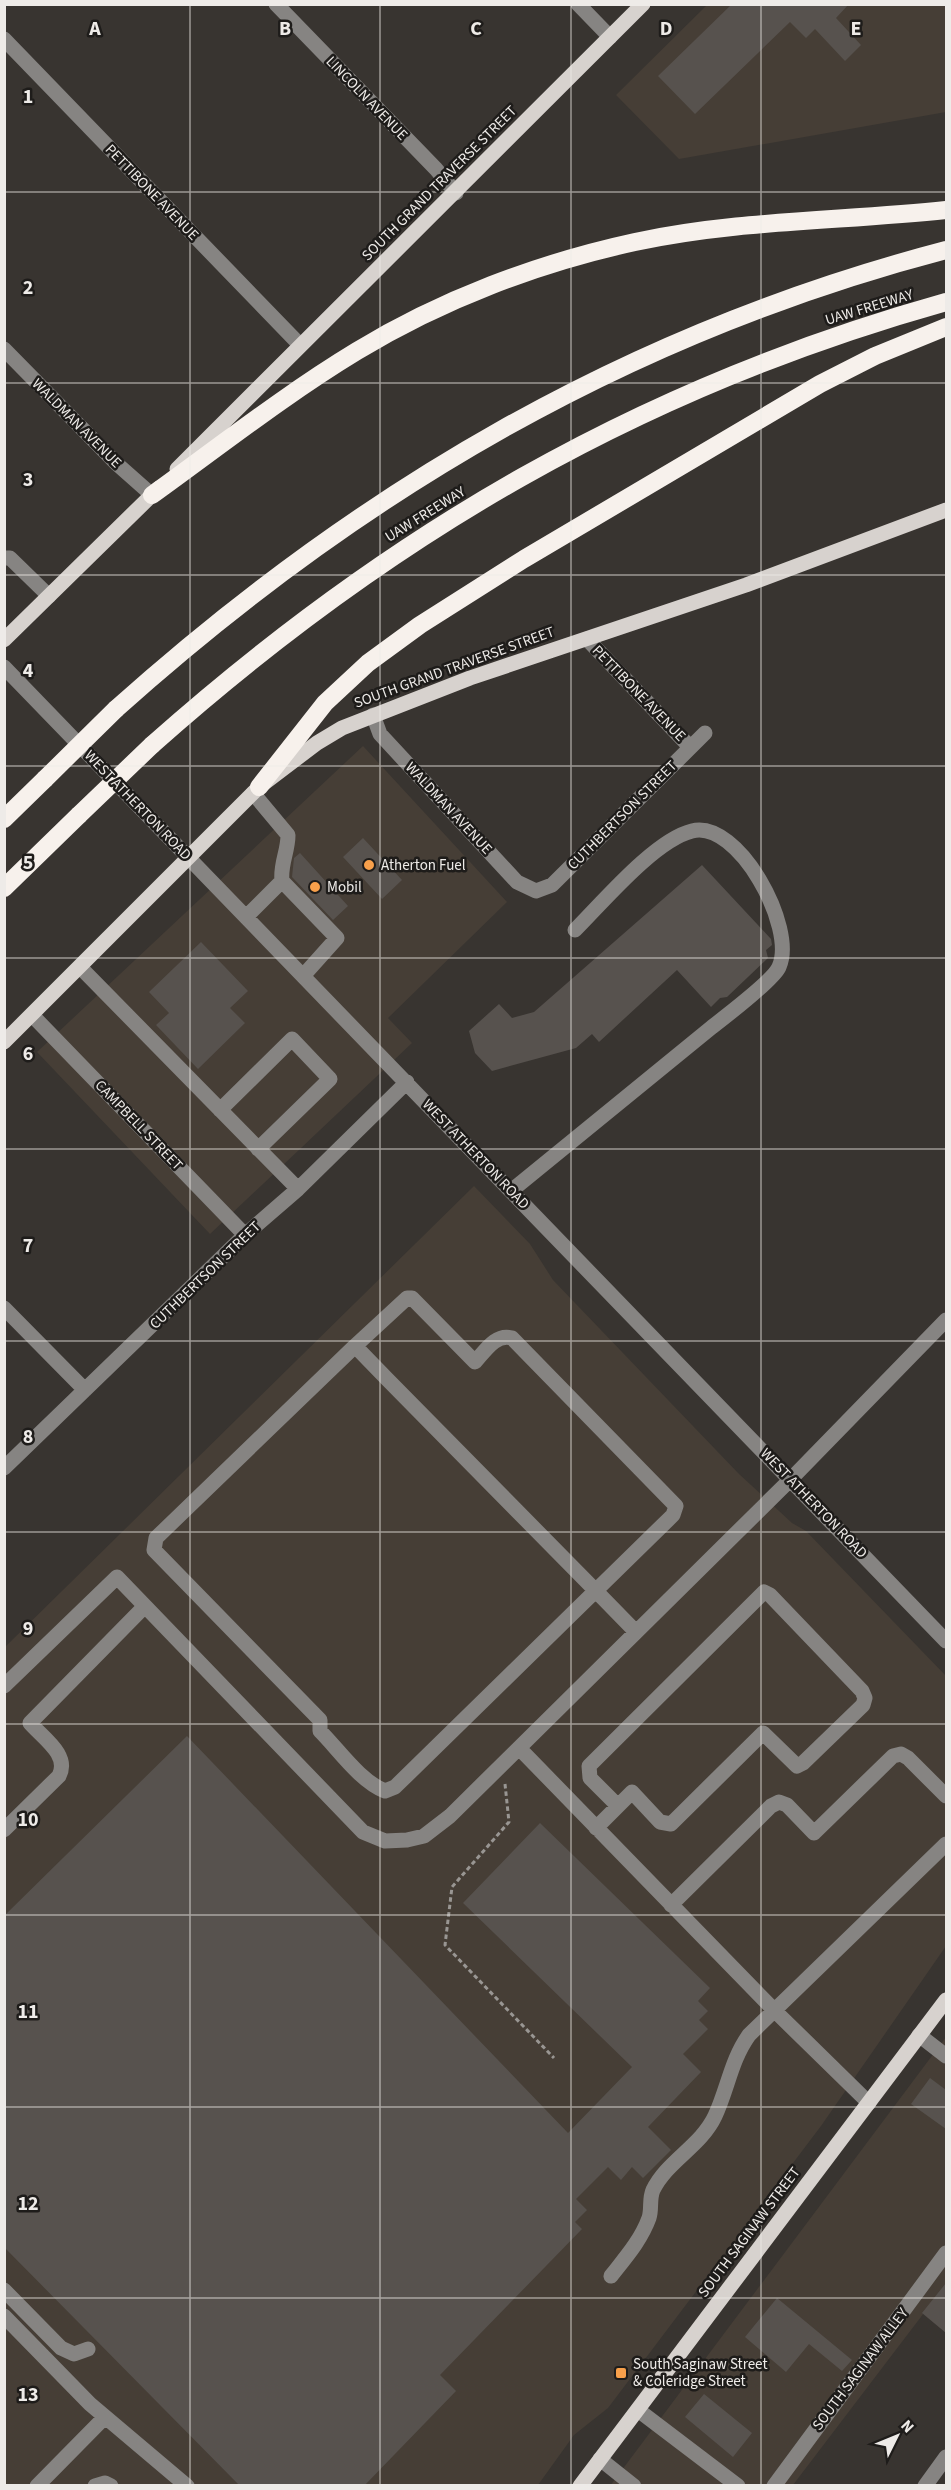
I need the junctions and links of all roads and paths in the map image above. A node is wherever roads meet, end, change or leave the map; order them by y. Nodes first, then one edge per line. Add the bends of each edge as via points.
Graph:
1 (276, 4) edge
2 (578, 4) edge
3 (643, 4) edge
4 (610, 37) junction
5 (4, 39) edge
6 (456, 194) junction
7 (946, 210) edge
8 (946, 250) edge
9 (946, 302) edge
10 (946, 327) edge
11 (300, 345) junction
12 (4, 349) edge
13 (152, 495) junction
14 (946, 510) edge
15 (4, 558) edge
16 (49, 596) junction
17 (587, 639) junction
18 (4, 640) edge
19 (4, 667) edge
20 (373, 715) junction
21 (705, 733) dead end
22 (690, 747) junction
23 (256, 790) junction
24 (4, 819) edge
25 (189, 858) junction
26 (282, 881) junction
27 (4, 888) edge
28 (536, 891) joint
29 (246, 917) junction
30 (575, 930) dead end
31 (80, 967) junction
32 (303, 976) junction
33 (32, 1015) junction
34 (4, 1042) edge
35 (407, 1082) junction
36 (220, 1110) junction
37 (258, 1149) junction
38 (298, 1189) junction
39 (511, 1191) junction
40 (245, 1235) junction
41 (4, 1308) edge
42 (946, 1320) edge
43 (355, 1346) junction
44 (85, 1390) junction
45 (4, 1468) edge
46 (791, 1479) junction
47 (595, 1590) junction
48 (146, 1606) junction
49 (636, 1632) junction
50 (946, 1641) edge
51 (4, 1686) edge
52 (519, 1748) junction
53 (504, 1780) dead end
54 (946, 1796) edge
55 (618, 1806) junction
56 (596, 1828) junction
57 (4, 1830) edge
58 (946, 1844) edge
59 (671, 1905) junction
60 (946, 2001) edge
61 (775, 2011) junction
62 (919, 2035) junction
63 (946, 2056) edge
64 (554, 2058) dead end
65 (869, 2103) junction
66 (946, 2253) edge
67 (611, 2276) dead end
68 (4, 2290) edge
69 (4, 2316) edge
70 (88, 2349) dead end
71 (638, 2410) junction
72 (105, 2417) junction
73 (946, 2457) edge
74 (600, 2460) junction
75 (37, 2486) edge
76 (95, 2486) edge
77 (111, 2486) edge
78 (187, 2486) edge
79 (580, 2486) edge
80 (634, 2486) edge
81 (738, 2486) edge
82 (774, 2486) edge
83 (925, 2486) edge

1 - 6 street, LINCOLN AVENUE
2 - 4 street
3 - 4 main road, SOUTH GRAND TRAVERSE STREET
4 - 6 main road, SOUTH GRAND TRAVERSE STREET
5 - 11 street, PETTIBONE AVENUE
6 - 11 main road, SOUTH GRAND TRAVERSE STREET
7 - 13 highway via 673,235 531,271 456,301 358,350
8 - 24 highway, bridge via 842,280 709,328 503,428 410,483 280,572 189,645 116,709
9 - 27 highway, UAW FREEWAY, bridge via 825,339 631,419 536,468 411,542 228,679 152,745
10 - 23 highway via 820,384 420,625 368,663 325,704
11 - 13 main road, SOUTH GRAND TRAVERSE STREET
12 - 13 street, WALDMAN AVENUE
13 - 16 main road, SOUTH GRAND TRAVERSE STREET
14 - 17 main road, SOUTH GRAND TRAVERSE STREET
15 - 16 street via 10,558
16 - 18 main road, SOUTH GRAND TRAVERSE STREET
17 - 20 main road, SOUTH GRAND TRAVERSE STREET
17 - 22 street, PETTIBONE AVENUE
19 - 25 street, WEST ATHERTON ROAD
20 - 23 main road, SOUTH GRAND TRAVERSE STREET via 317,743
20 - 28 street, WALDMAN AVENUE via 380,734 517,882
21 - 22 street, CUTHBERTSON STREET
22 - 28 street, CUTHBERTSON STREET via 552,885
23 - 25 main road, SOUTH GRAND TRAVERSE STREET
23 - 26 street via 288,835 280,867
25 - 29 street, WEST ATHERTON ROAD
25 - 31 main road, SOUTH GRAND TRAVERSE STREET
26 - 29 street
26 - 32 street via 337,938
29 - 32 street, WEST ATHERTON ROAD
30 - 39 street via 662,845 694,830 718,835 749,863 775,909 785,943 779,968 739,1006
31 - 33 main road, SOUTH GRAND TRAVERSE STREET
31 - 36 street
32 - 35 street, WEST ATHERTON ROAD
33 - 34 main road, SOUTH GRAND TRAVERSE STREET
33 - 40 street, CAMPBELL STREET
35 - 38 street, CUTHBERTSON STREET
35 - 39 street, WEST ATHERTON ROAD
36 - 37 street
36 - 37 street via 292,1039 330,1079
37 - 38 street
38 - 40 street, CUTHBERTSON STREET
39 - 46 street, WEST ATHERTON ROAD
40 - 44 street, CUTHBERTSON STREET
41 - 44 street
42 - 46 street
43 - 47 street
43 - 47 street via 401,1301 412,1298 475,1362 497,1338 505,1336 512,1338 542,1368 676,1506 673,1515
43 - 47 street via 153,1544 154,1550 320,1720 320,1731 375,1787 385,1791 395,1787
44 - 45 street, CUTHBERTSON STREET
46 - 49 street
46 - 50 street, WEST ATHERTON ROAD
47 - 49 street
48 - 51 street via 117,1577
48 - 52 street via 363,1832 385,1840 424,1836
48 - 57 street via 30,1723 62,1758 64,1767 60,1776
49 - 52 street
52 - 56 street
53 - 64 path via 509,1822 452,1887 445,1945
54 - 59 street via 908,1758 893,1756 814,1833 787,1805 779,1802 771,1806
55 - 55 street via 632,1792 660,1822 671,1824 763,1733 797,1766 863,1705 862,1691 764,1592 589,1766 590,1778
55 - 56 street
56 - 59 street
58 - 61 street
59 - 61 street
60 - 62 main road, SOUTH SAGINAW STREET
61 - 65 street
61 - 67 street via 749,2035 737,2053 705,2133 652,2192 650,2216 639,2241
62 - 63 street
62 - 65 main road, SOUTH SAGINAW STREET
65 - 71 main road, SOUTH SAGINAW STREET
66 - 82 street, SOUTH SAGINAW ALLEY
68 - 70 street via 61,2348 74,2354
69 - 72 street
71 - 74 main road, SOUTH SAGINAW STREET
71 - 81 street
72 - 75 street
72 - 78 street
73 - 83 street
74 - 79 main road, SOUTH SAGINAW STREET
74 - 80 street
76 - 77 street

